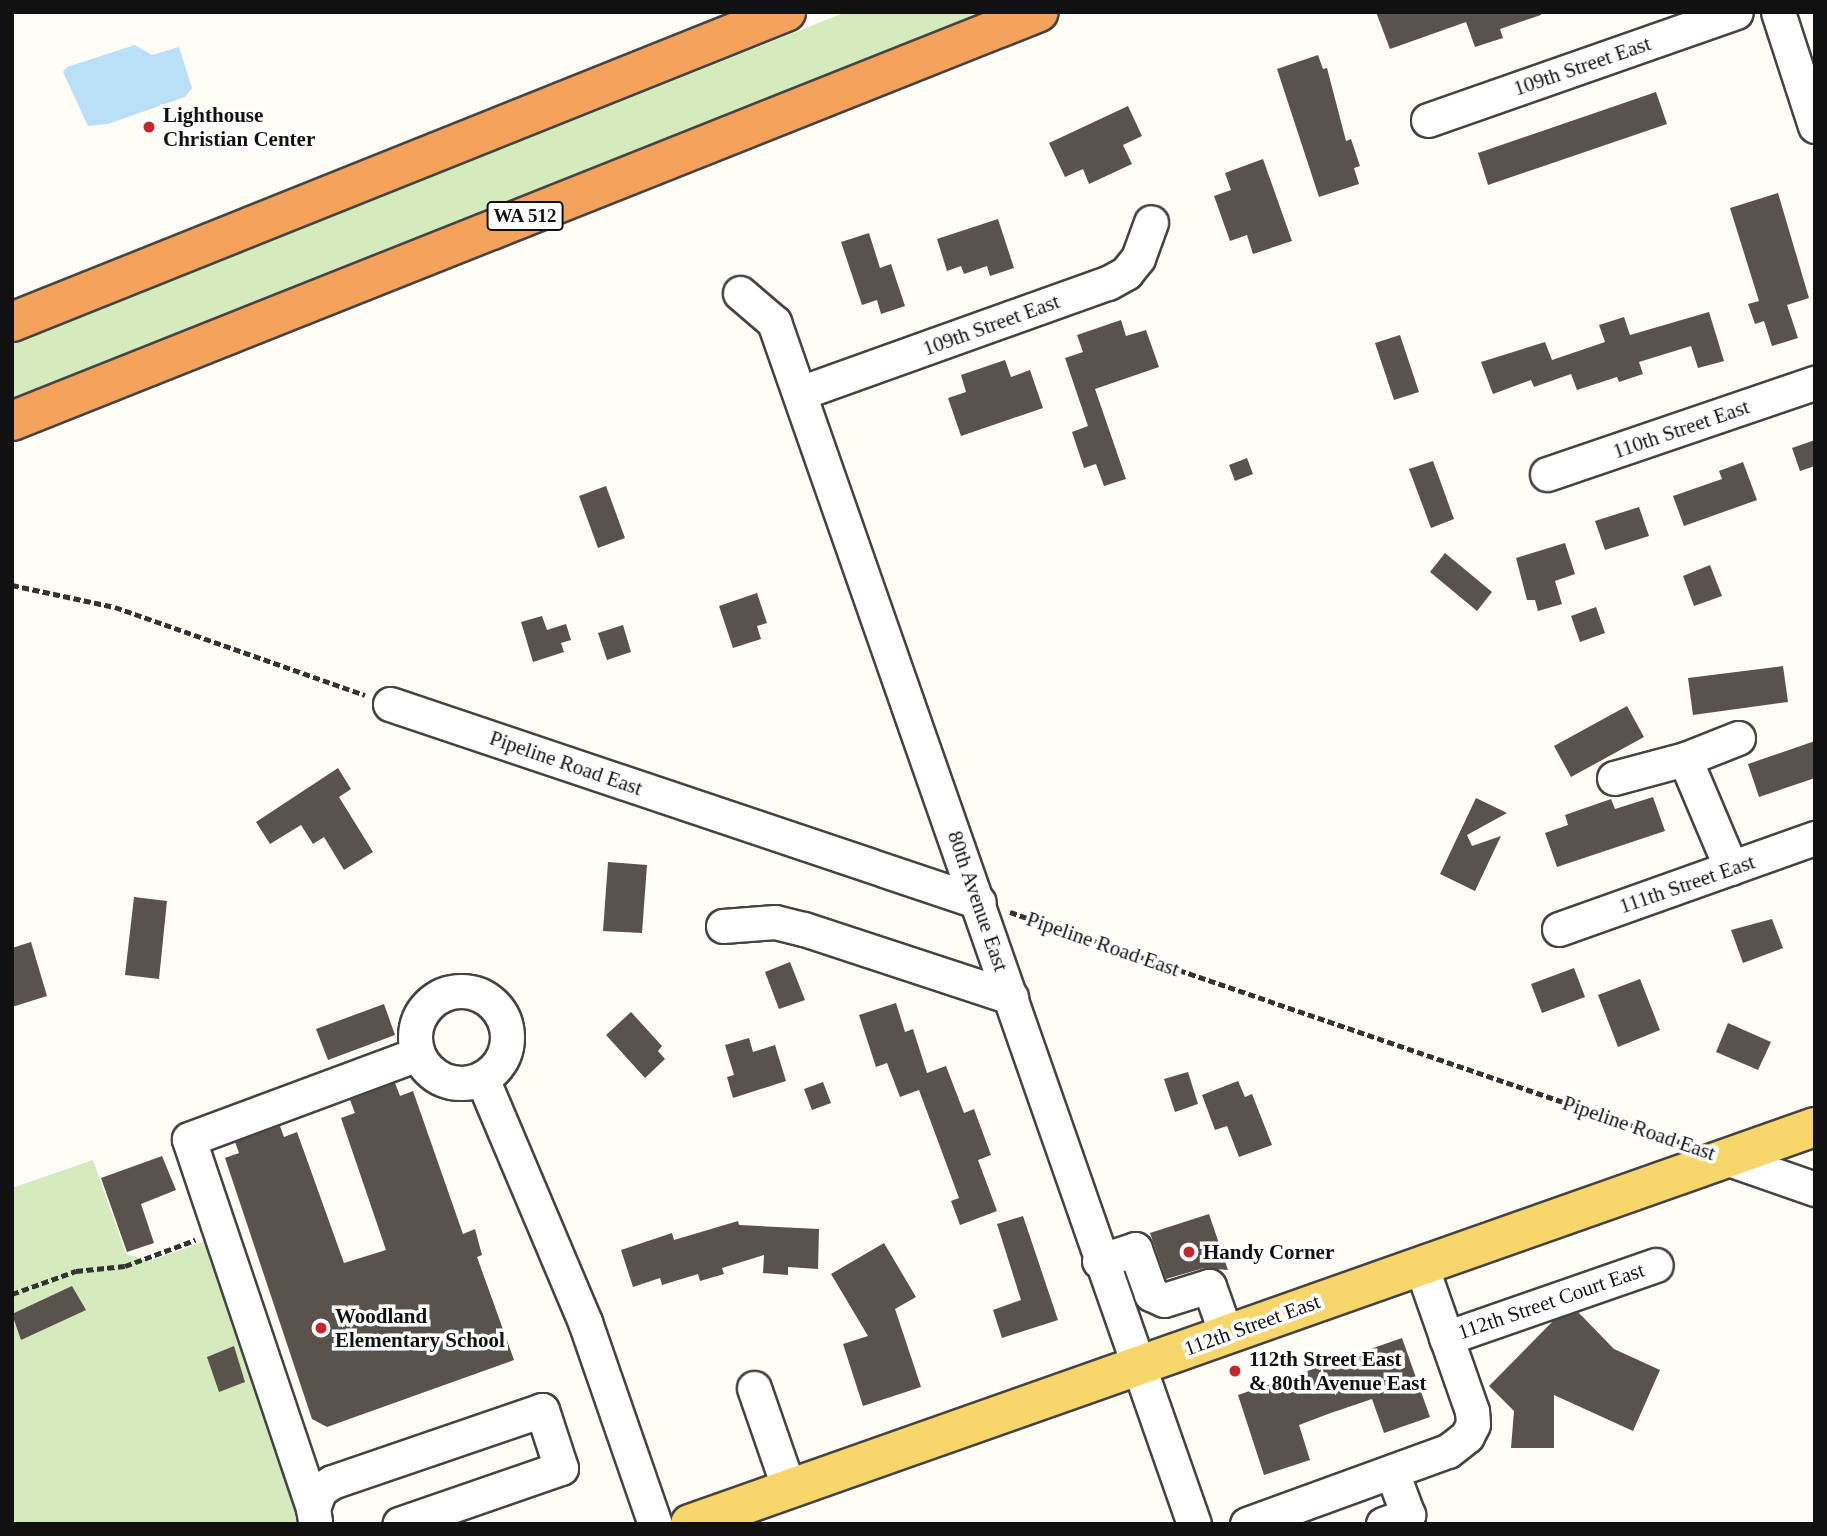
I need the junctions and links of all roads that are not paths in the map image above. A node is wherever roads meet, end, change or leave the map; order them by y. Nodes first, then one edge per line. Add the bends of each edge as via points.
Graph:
1 (786, 12) edge
2 (1039, 12) edge
3 (1736, 12) edge
4 (1778, 12) edge
5 (1428, 120) dead end
6 (1815, 126) edge
7 (1151, 222) dead end
8 (740, 293) dead end
9 (12, 322) edge
10 (1815, 383) edge
11 (800, 393) junction
12 (12, 421) edge
13 (1547, 474) dead end
14 (390, 704) road end
15 (1738, 738) dead end
16 (1685, 760) junction
17 (1614, 778) dead end
18 (1815, 838) edge
19 (1731, 868) junction
20 (979, 902) junction
21 (723, 926) dead end
22 (1559, 929) dead end
23 (1011, 996) junction
24 (418, 1054) junction
25 (482, 1078) junction
26 (1815, 1127) edge
27 (1727, 1158) junction
28 (1815, 1189) edge
29 (1100, 1261) junction
30 (1421, 1265) junction
31 (1656, 1265) dead end
32 (1226, 1334) junction
33 (1447, 1338) junction
34 (1136, 1366) junction
35 (754, 1388) dead end
36 (1392, 1472) junction
37 (789, 1489) junction
38 (320, 1505) edge
39 (399, 1524) edge
40 (655, 1524) edge
41 (690, 1524) edge
42 (1194, 1524) edge
43 (1247, 1524) edge
44 (1383, 1524) edge

1 - 9 highway
2 - 12 highway, WA 512
3 - 5 street, 109th Street East
4 - 6 street
7 - 11 street, 109th Street East via 1138,258 1126,273 1108,283
8 - 11 street, 80th Avenue East via 774,322
10 - 13 street, 110th Street East
11 - 20 street, 80th Avenue East
14 - 20 street, Pipeline Road East
15 - 16 street
16 - 17 street
16 - 19 street
18 - 19 street, 111th Street East
19 - 22 street, 111th Street East
20 - 23 street, 80th Avenue East
21 - 23 street via 775,922 804,929
23 - 29 street, 80th Avenue East
24 - 25 street via 438,1077 452,1083
24 - 25 street via 416,1024 434,1000 447,993 477,994 500,1013 507,1042 494,1069
24 - 38 street via 189,1139
25 - 40 street via 585,1322
26 - 27 main road, 112th Street East
27 - 28 street, Pipeline Road East
27 - 30 main road, 112th Street East
29 - 32 street via 1135,1249 1151,1294 1164,1300 1209,1286
29 - 34 street, 80th Avenue East
30 - 32 main road, 112th Street East
30 - 33 street, 112th Street Court East
31 - 33 street, 112th Street Court East
32 - 34 main road, 112th Street East
33 - 36 street, 112th Street Court East via 1473,1424 1460,1445
34 - 37 main road, 112th Street East
34 - 42 street, 80th Avenue East
35 - 37 street
36 - 43 street, 112th Street Court East
36 - 44 street via 1408,1515
37 - 41 main road, 112th Street East
38 - 39 street via 542,1410 561,1468

